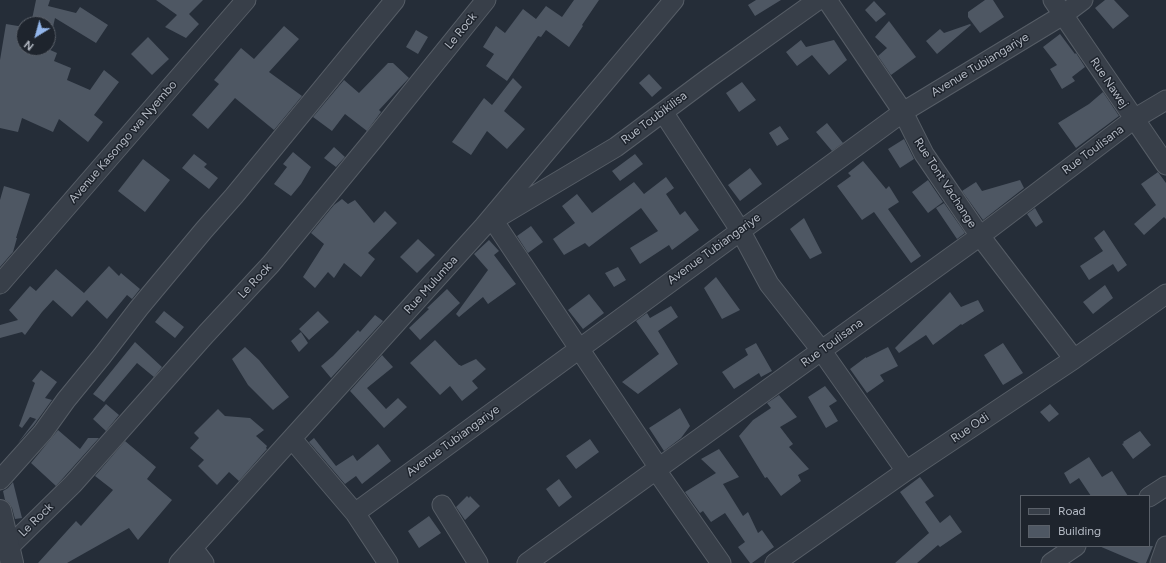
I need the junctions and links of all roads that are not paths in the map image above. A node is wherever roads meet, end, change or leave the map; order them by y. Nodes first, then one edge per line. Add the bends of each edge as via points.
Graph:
1 (246, 0) edge
2 (395, 0) edge
3 (486, 0) edge
4 (674, 0) edge
5 (818, 0) edge
6 (827, 0) edge
7 (1083, 0) edge
8 (1058, 8) edge
9 (1166, 100) edge
10 (663, 112) junction
11 (902, 112) junction
12 (1134, 119) junction
13 (1166, 165) edge
14 (489, 223) junction
15 (740, 230) junction
16 (980, 236) junction
17 (0, 284) edge
18 (1166, 294) edge
19 (580, 348) junction
20 (821, 350) junction
21 (1074, 359) junction
22 (292, 439) junction
23 (657, 469) junction
24 (906, 471) junction
25 (0, 480) edge
26 (1166, 486) edge
27 (1150, 496) edge
28 (442, 505) dead end
29 (0, 511) edge
30 (355, 513) junction
31 (1166, 546) edge
32 (1075, 547) edge
33 (192, 548) junction
34 (10, 556) edge
35 (179, 563) edge
36 (204, 563) edge
37 (388, 563) edge
38 (478, 563) edge
39 (528, 563) edge
40 (721, 563) edge
41 (774, 563) edge
42 (1051, 563) edge
43 (1160, 563) edge

1 - 17 street, Avenue Kasongo wa Nyembo
2 - 25 street via 139,308 43,432
3 - 34 street, Le Rock via 271,264
4 - 14 street, Rue Mulumba
5 - 10 street, Rue Toubikilisa
6 - 11 street, Rue Tont Vachange
7 - 8 street, Avenue Tubiangariye
8 - 11 street, Avenue Tubiangariye
8 - 12 street, Rue Nawej
9 - 12 street, Rue Toulisana
10 - 14 street, Rue Toubikilisa via 616,147
10 - 15 street
11 - 15 street, Avenue Tubiangariye
11 - 16 street, Rue Tont Vachange via 924,154
12 - 13 street, Rue Nawej
12 - 16 street, Rue Toulisana
14 - 19 street
14 - 22 street, Rue Mulumba
15 - 19 street, Avenue Tubiangariye
15 - 20 street via 769,284
16 - 20 street, Rue Toulisana
16 - 21 street, Rue Tont Vachange
18 - 21 street, Rue Odi
19 - 23 street
19 - 30 street, Avenue Tubiangariye
20 - 23 street, Rue Toulisana
20 - 24 street
21 - 24 street, Rue Odi
22 - 30 street
22 - 33 street, Rue Mulumba
23 - 39 street, Rue Toulisana
23 - 40 street
24 - 41 street, Rue Odi
26 - 27 street
28 - 38 street
29 - 34 street
30 - 37 street
31 - 43 street
32 - 42 street
33 - 35 street, Rue Mulumba
33 - 36 street

